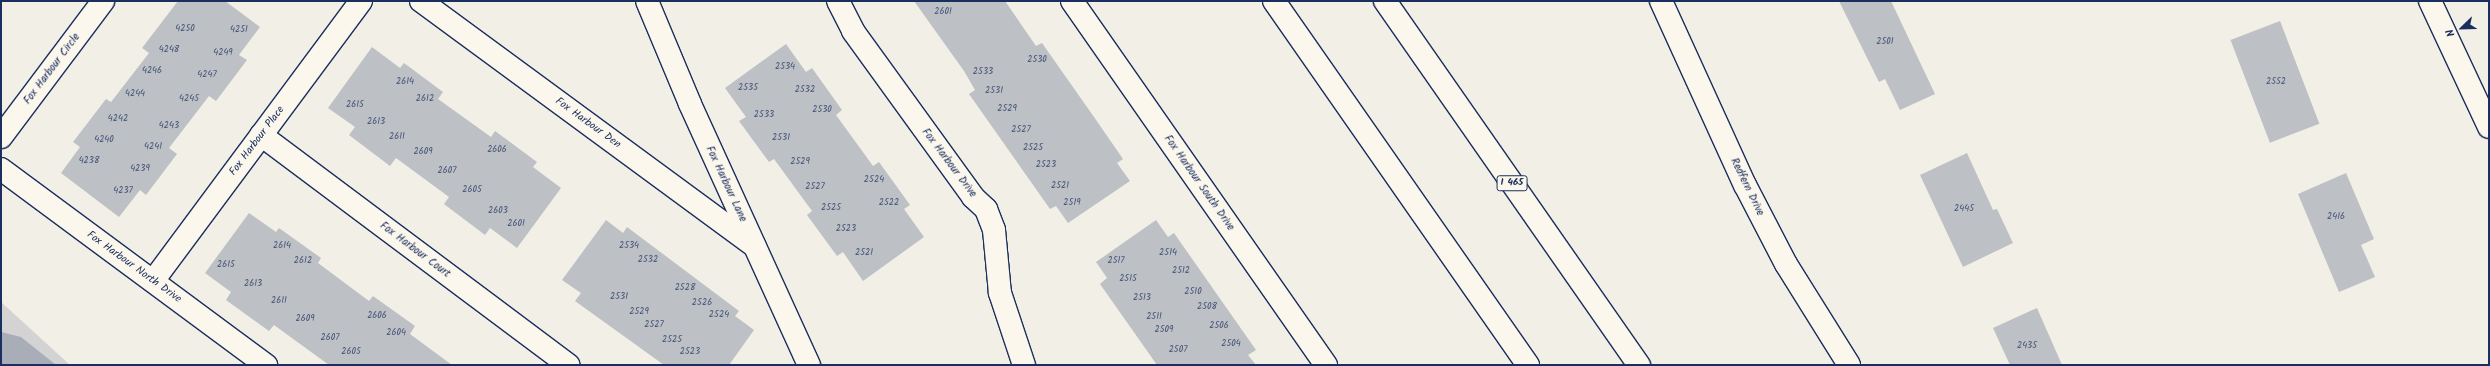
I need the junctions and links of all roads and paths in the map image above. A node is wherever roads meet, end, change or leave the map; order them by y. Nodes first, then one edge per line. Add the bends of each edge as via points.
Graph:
1 (103, 1) edge
2 (361, 1) edge
3 (421, 1) edge
4 (647, 1) edge
5 (838, 1) edge
6 (1072, 1) edge
7 (1274, 1) edge
8 (1385, 1) edge
9 (1662, 1) edge
10 (2430, 1) edge
11 (2489, 127) edge
12 (261, 135) junction
13 (1, 138) edge
14 (1, 169) edge
15 (755, 246) junction
16 (153, 281) junction
17 (266, 365) edge
18 (569, 365) edge
19 (809, 365) edge
20 (1024, 365) edge
21 (1326, 365) edge
22 (1528, 365) edge
23 (1639, 365) edge
24 (1849, 365) edge

1 - 13 main road, Fox Harbour Circle
2 - 12 main road, Fox Harbour Place
3 - 15 main road, Fox Harbour Den
4 - 15 main road, Fox Harbour Lane via 690,104
5 - 20 main road, Fox Harbour Drive via 853,31 973,197 986,209 994,230 1000,293
6 - 21 main road, Fox Harbour South Drive
7 - 22 main road
8 - 23 main road, I 465
9 - 24 main road, Redfern Drive via 1745,184 1786,264
10 - 11 main road
12 - 16 main road, Fox Harbour Place
12 - 18 main road, Fox Harbour Court
14 - 16 main road, Fox Harbour North Drive
15 - 19 main road, Fox Harbour Lane
16 - 17 main road, Fox Harbour North Drive

